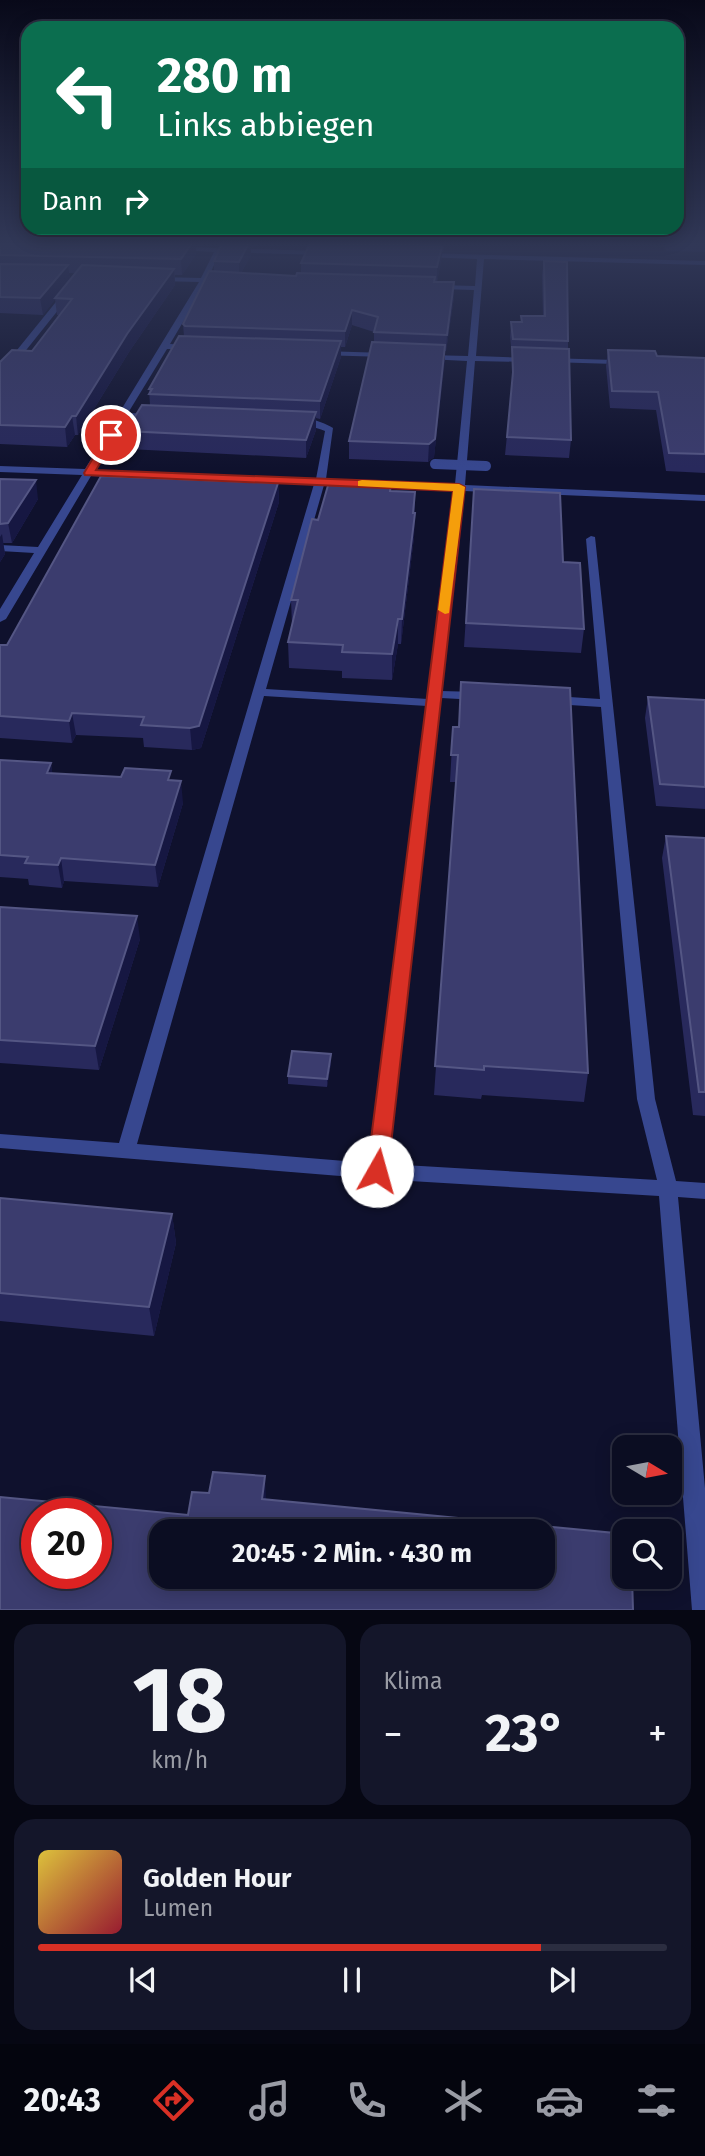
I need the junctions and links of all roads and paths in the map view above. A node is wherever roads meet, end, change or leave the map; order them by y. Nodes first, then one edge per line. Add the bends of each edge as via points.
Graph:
1 (48, 318) edge
2 (180, 318) edge
3 (475, 318) edge
4 (163, 346) junction
5 (204, 348) edge
6 (311, 352) edge
7 (391, 355) edge
8 (418, 356) edge
9 (472, 358) junction
10 (615, 362) edge
11 (0, 377) edge
12 (123, 416) junction
13 (164, 417) edge
14 (289, 422) edge
15 (435, 464) dead end
16 (486, 467) dead end
17 (0, 469) edge
18 (89, 473) junction
19 (327, 482) junction
20 (362, 484) edge
21 (459, 487) junction
22 (705, 498) edge
23 (591, 539) dead end
24 (0, 548) edge
25 (42, 550) junction
26 (0, 619) edge
27 (261, 692) junction
28 (487, 697) edge
29 (434, 699) junction
30 (540, 699) edge
31 (605, 703) junction
32 (0, 1140) edge
33 (126, 1151) junction
34 (377, 1171) junction
35 (668, 1188) junction
36 (705, 1192) edge
37 (704, 1610) edge

1 - 11 lane
2 - 4 lane
3 - 9 lane
4 - 5 lane
4 - 12 lane
6 - 7 lane
8 - 9 lane
9 - 10 lane
9 - 21 lane
12 - 13 lane
12 - 18 lane
14 - 19 lane via 317,423 330,430
15 - 16 lane, bridge
17 - 18 lane
18 - 19 lane
18 - 25 lane
19 - 27 lane
20 - 21 lane
21 - 22 lane
21 - 29 lane
23 - 31 lane
24 - 25 lane
25 - 26 lane
27 - 29 lane
27 - 33 lane
28 - 29 lane
29 - 34 lane
30 - 31 lane
31 - 35 lane via 646,1099
32 - 33 lane
33 - 34 lane
34 - 35 lane
35 - 36 lane
35 - 37 lane

